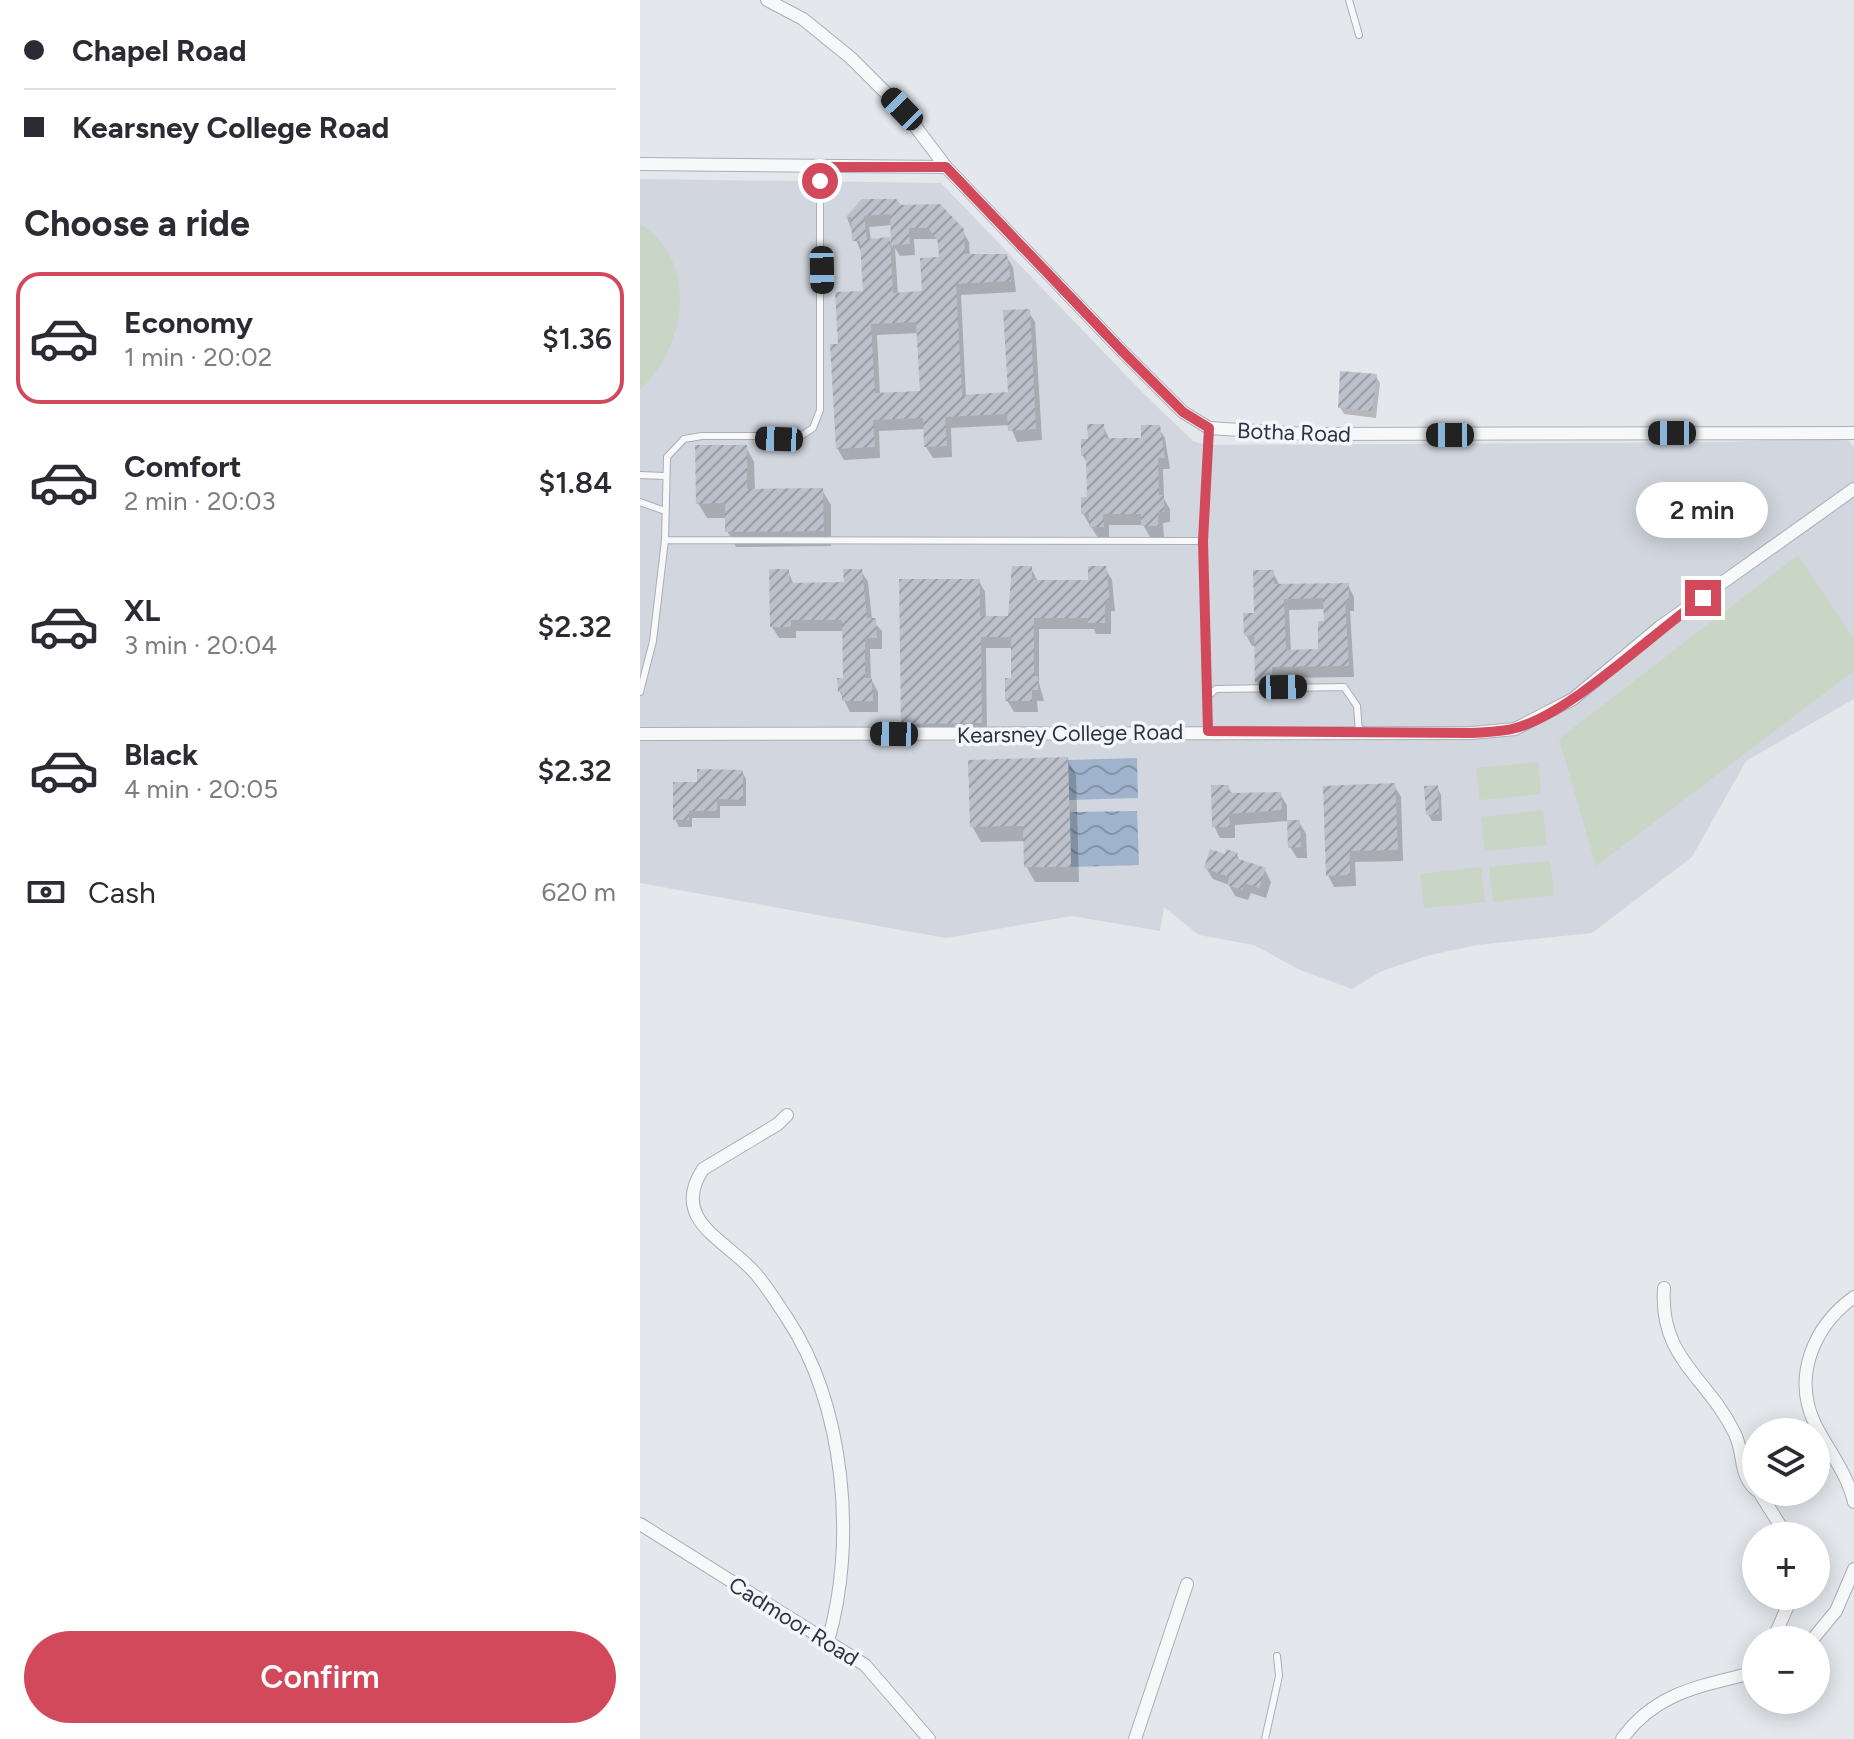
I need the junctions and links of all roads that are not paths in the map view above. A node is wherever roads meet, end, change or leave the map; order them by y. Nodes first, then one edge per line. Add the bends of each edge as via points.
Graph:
1 (767, 0) edge
2 (1349, 0) edge
3 (1359, 35) dead end
4 (640, 164) edge
5 (820, 167) junction
6 (946, 167) junction
7 (1209, 428) junction
8 (1854, 433) edge
9 (640, 475) edge
10 (664, 476) junction
11 (1854, 489) edge
12 (640, 502) edge
13 (665, 511) junction
14 (665, 540) junction
15 (1203, 541) junction
16 (640, 692) edge
17 (1207, 699) junction
18 (1208, 731) junction
19 (1359, 732) junction
20 (640, 734) edge
21 (787, 1115) dead end
22 (1664, 1288) dead end
23 (1854, 1297) edge
24 (1742, 1468) edge
25 (1854, 1502) edge
26 (640, 1524) edge
27 (1854, 1569) edge
28 (1187, 1584) dead end
29 (1824, 1626) edge
30 (828, 1641) junction
31 (1277, 1656) dead end
32 (1742, 1674) edge
33 (929, 1739) edge
34 (1135, 1739) edge
35 (1265, 1739) edge
36 (1622, 1739) edge

1 - 6 street, Botha Road via 803,19 851,58 902,109
2 - 3 lane
4 - 5 street
5 - 6 street
5 - 10 lane via 820,410 813,428 779,439 684,439 667,457
6 - 7 street, Botha Road via 1183,412
7 - 8 street, Botha Road via 1322,434
7 - 15 lane
9 - 10 lane
10 - 13 lane
11 - 19 street, Kearsney College Road via 1543,717 1515,729 1472,733
12 - 13 lane
13 - 14 lane
14 - 15 lane
14 - 16 lane via 653,641
15 - 17 lane
17 - 18 lane
17 - 19 lane via 1216,689 1344,687 1357,706
18 - 19 street, Kearsney College Road
18 - 20 street, Kearsney College Road
21 - 30 street via 703,1169 692,1200 699,1222 756,1273 788,1320 824,1400 846,1513
22 - 24 street via 1664,1320 1674,1350 1726,1418 1738,1441
23 - 25 street via 1818,1335 1806,1377 1815,1424
26 - 30 street, Cadmoor Road
27 - 29 street
28 - 34 street
30 - 33 street, Cadmoor Road via 879,1678
31 - 35 lane via 1279,1676
32 - 36 street via 1672,1694 1637,1719

